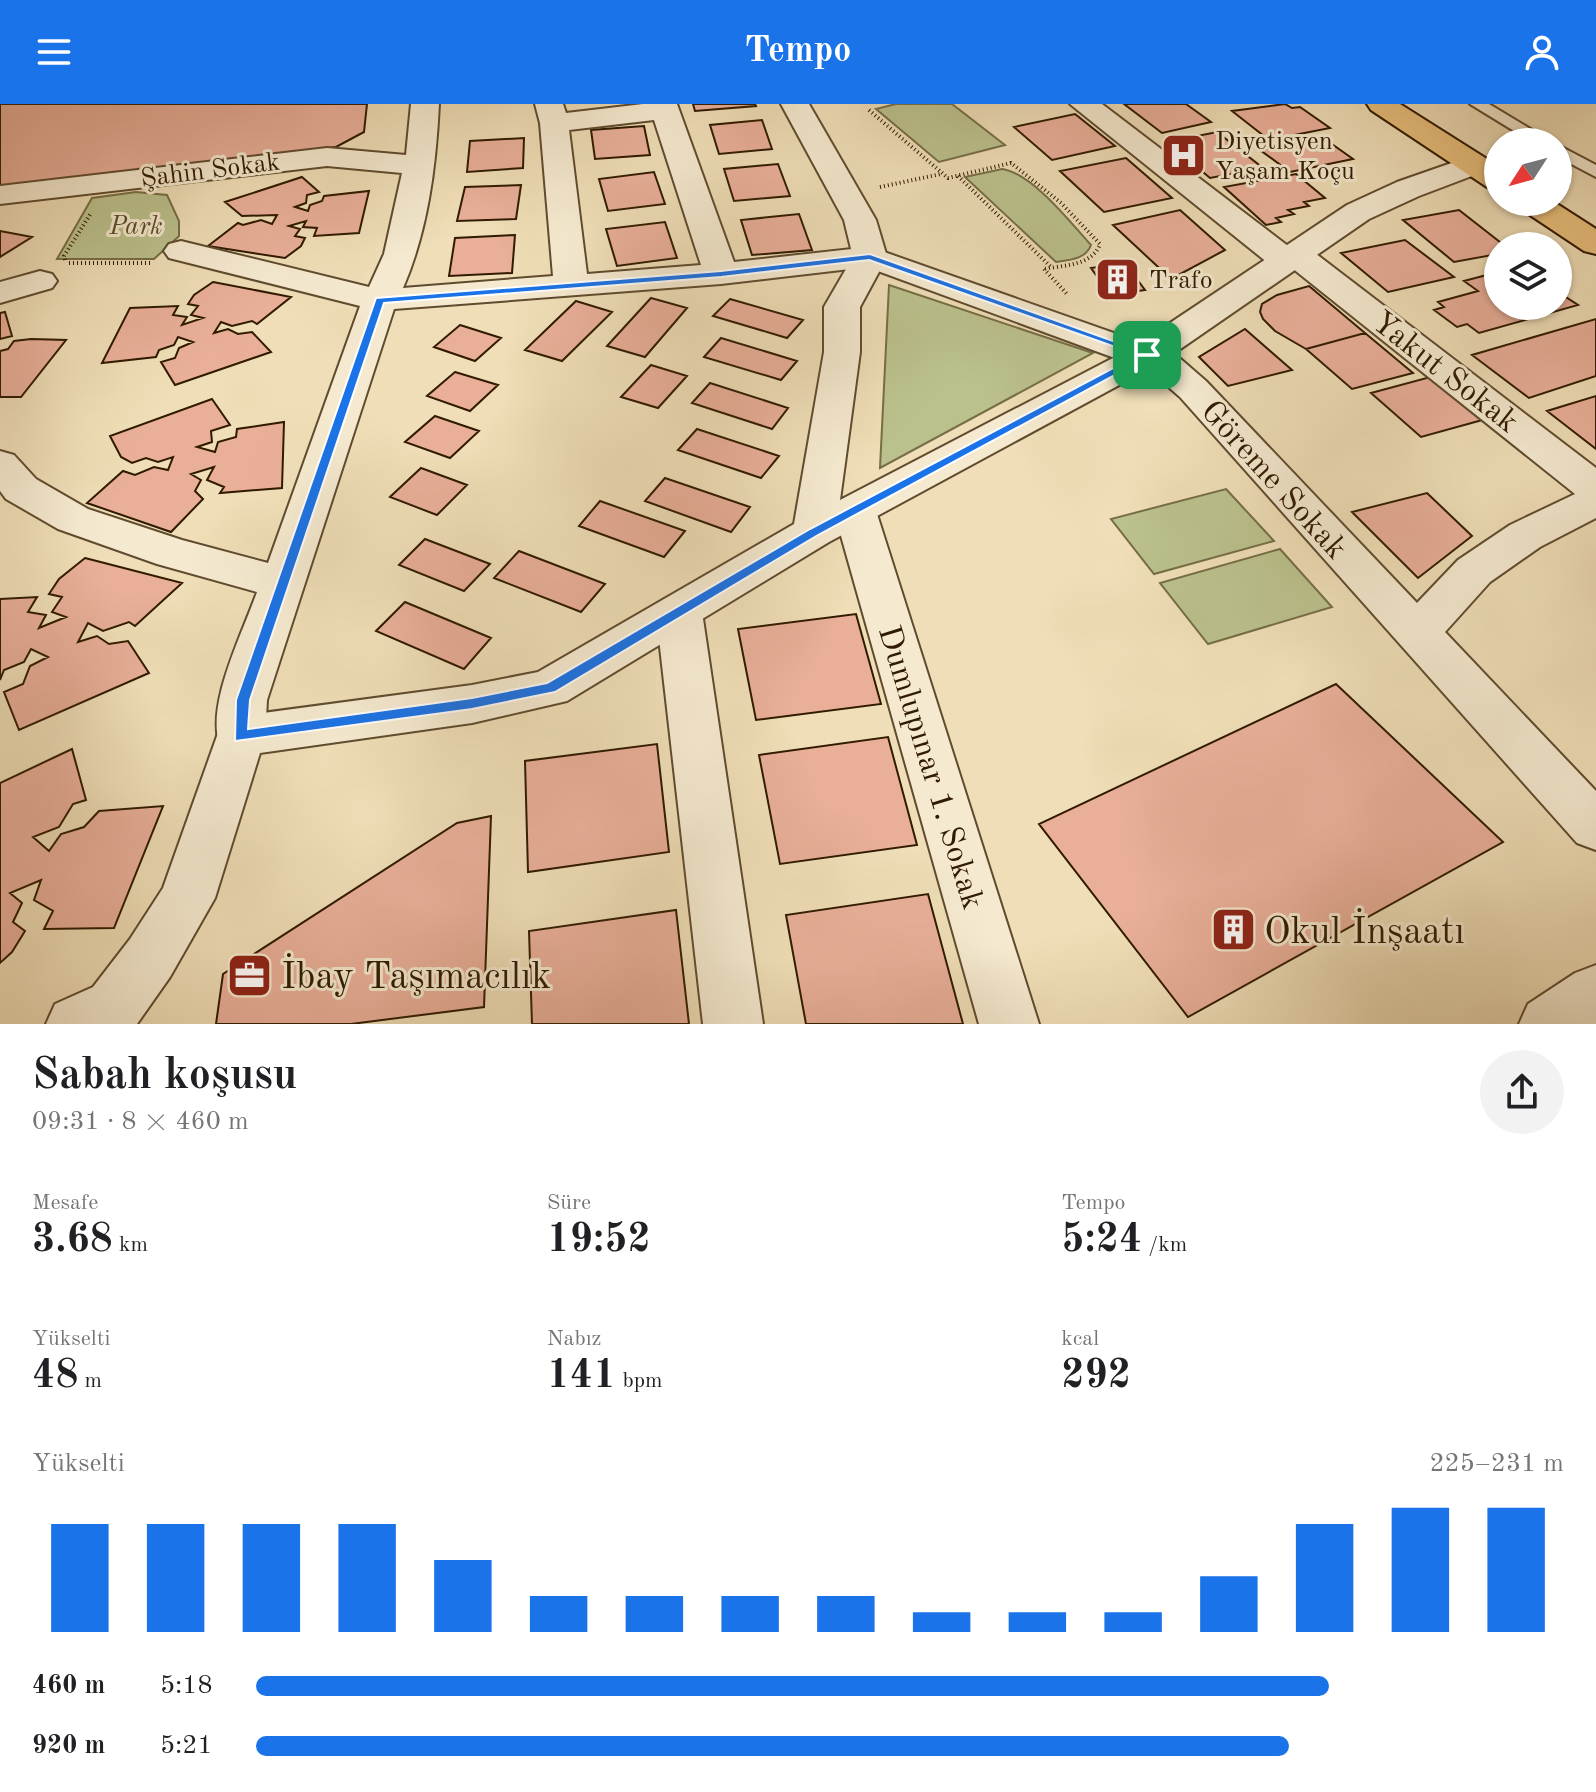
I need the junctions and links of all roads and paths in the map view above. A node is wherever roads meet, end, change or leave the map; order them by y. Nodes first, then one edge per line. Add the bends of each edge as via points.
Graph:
1 (425, 104) edge
2 (795, 104) edge
3 (1084, 104) edge
4 (1381, 104) edge
5 (1421, 104) edge
6 (1478, 104) edge
7 (664, 107) edge
8 (869, 110) dead end
9 (551, 114) edge
10 (1520, 128) edge
11 (1572, 158) edge
12 (1484, 161) edge
13 (1484, 163) edge
14 (420, 165) junction
15 (1484, 168) edge
16 (1596, 172) edge
17 (942, 173) junction
18 (958, 176) junction
19 (110, 182) junction
20 (867, 190) dead end
21 (0, 195) edge
22 (1572, 199) edge
23 (1596, 214) edge
24 (1553, 216) edge
25 (1596, 244) edge
26 (181, 251) joint
27 (870, 257) junction
28 (1290, 257) junction
29 (1051, 268) junction
30 (1044, 269) dead end
31 (721, 274) junction
32 (40, 281) dead end
33 (571, 285) junction
34 (0, 293) edge
35 (380, 300) junction
36 (1147, 355) junction
37 (0, 464) edge
38 (1596, 489) edge
39 (1596, 501) edge
40 (834, 522) junction
41 (285, 584) junction
42 (679, 612) junction
43 (1416, 634) junction
44 (240, 736) junction
45 (1596, 827) edge
46 (1596, 993) edge
47 (76, 1024) edge
48 (733, 1024) edge
49 (1009, 1024) edge
50 (1549, 1024) edge

1 - 14 street
2 - 27 street via 860,220
3 - 28 street, Yakut Sokak
4 - 13 main road
5 - 12 main road
6 - 10 lane
7 - 9 street
7 - 31 street
8 - 17 path
9 - 33 street
11 - 16 lane
14 - 19 street, Şahin Sokak via 327,157
14 - 35 street via 401,254
15 - 28 street via 1358,212
17 - 18 path
17 - 20 path
18 - 29 path
18 - 29 path via 1011,163 1061,203 1100,244 1091,259
19 - 21 street, Şahin Sokak
19 - 26 path via 64,256 66,263 150,263
22 - 23 main road
24 - 25 main road
26 - 35 street
27 - 31 street
27 - 36 street, Göreme Sokak
27 - 40 street via 842,307
28 - 36 street
28 - 38 street, Yakut Sokak
29 - 30 path
31 - 33 street
32 - 34 street
33 - 35 street
35 - 41 street
36 - 40 street
36 - 43 street, Göreme Sokak via 1193,389
37 - 41 street via 21,489 73,519
39 - 43 street via 1525,536 1474,571
40 - 42 street
40 - 49 street, Dumlupınar 1. Sokak
41 - 44 street via 243,700
42 - 44 street via 550,688
42 - 48 street
43 - 45 street, Göreme Sokak
44 - 47 street via 187,898 114,1007
46 - 50 street

